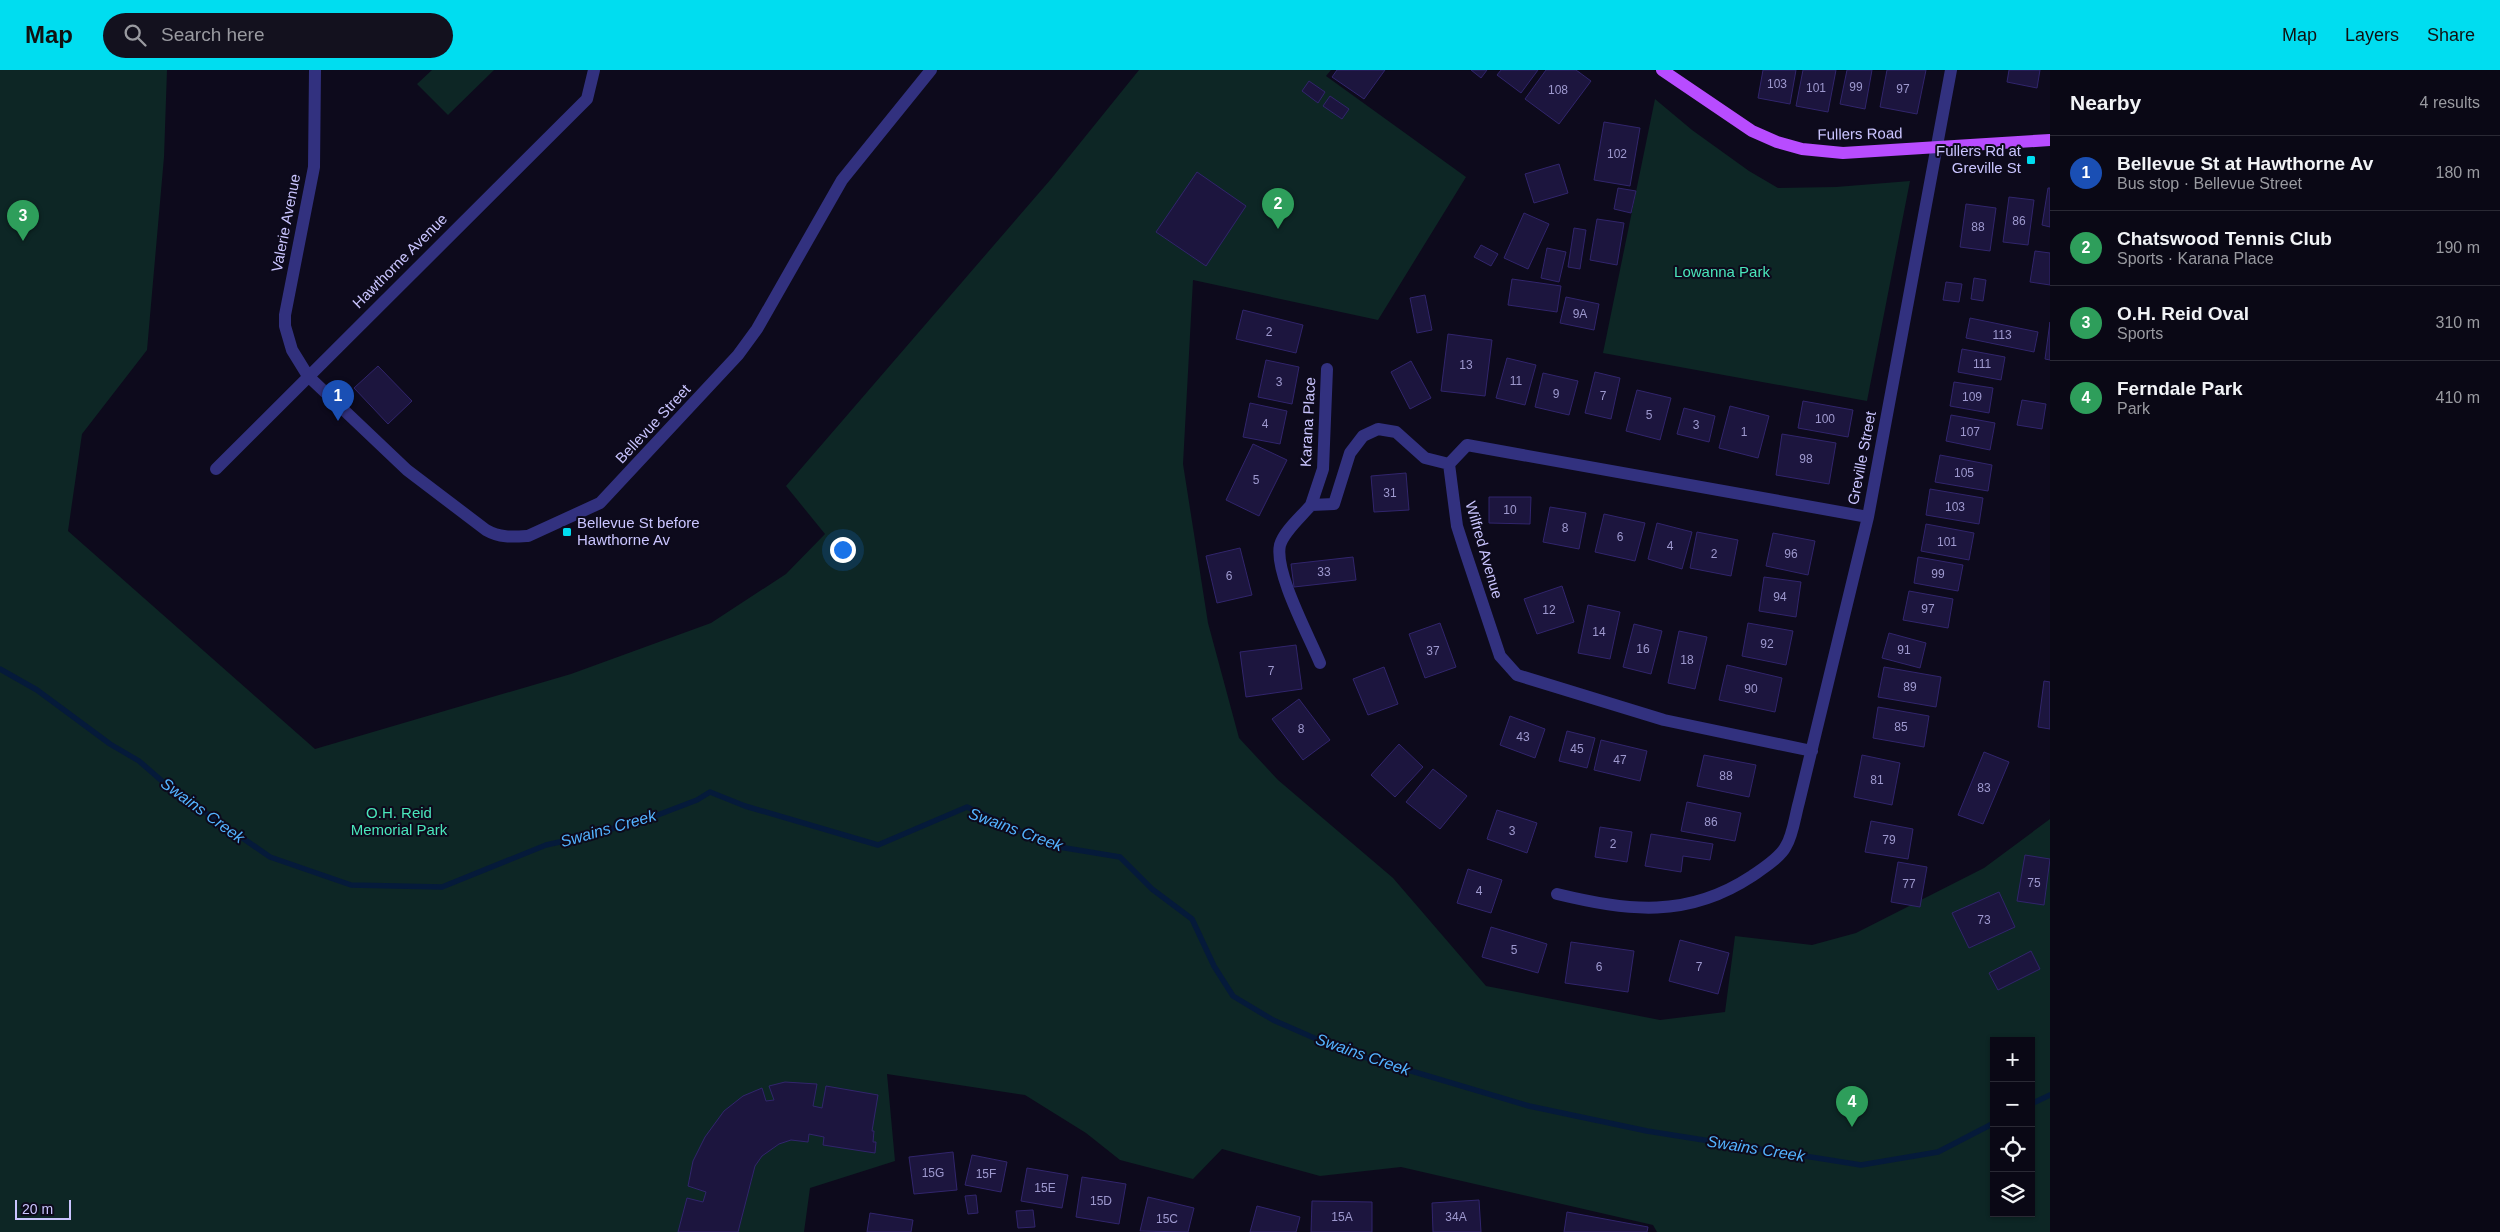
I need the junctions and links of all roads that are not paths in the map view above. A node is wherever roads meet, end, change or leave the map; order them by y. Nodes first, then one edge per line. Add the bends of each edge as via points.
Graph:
1 (315, 70) edge
2 (594, 70) edge
3 (931, 70) edge
4 (1662, 70) edge
5 (1951, 70) edge
6 (2050, 140) edge
7 (1938, 148) junction
8 (1327, 369) dead end
9 (308, 376) junction
10 (1449, 464) junction
11 (216, 469) dead end
12 (1311, 505) junction
13 (1868, 517) junction
14 (1320, 663) dead end
15 (1812, 751) junction
16 (1557, 894) dead end

1 - 9 street, Valerie Avenue via 314,166 285,320 292,350
2 - 9 street, Hawthorne Avenue via 587,99
3 - 9 street, Bellevue Street via 842,180 757,329 738,356 610,494 590,509 528,536 495,535 422,483
4 - 7 main road, Fullers Road via 1736,121 1788,146 1843,153
5 - 7 street, Greville Street
6 - 7 main road, Fullers Road
7 - 13 street, Greville Street
8 - 12 street, Karana Place via 1323,469
9 - 11 street, Hawthorne Avenue
10 - 12 street via 1425,458 1396,432 1378,429 1363,436 1350,453 1334,504
10 - 13 street via 1467,445
10 - 15 street, Wilfred Avenue via 1458,526 1468,560 1500,656 1517,675 1664,720
12 - 14 street, Karana Place via 1280,544 1282,573
13 - 15 street, Greville Street
15 - 16 street, Greville Street via 1786,847 1737,886 1688,904 1648,908 1609,906

